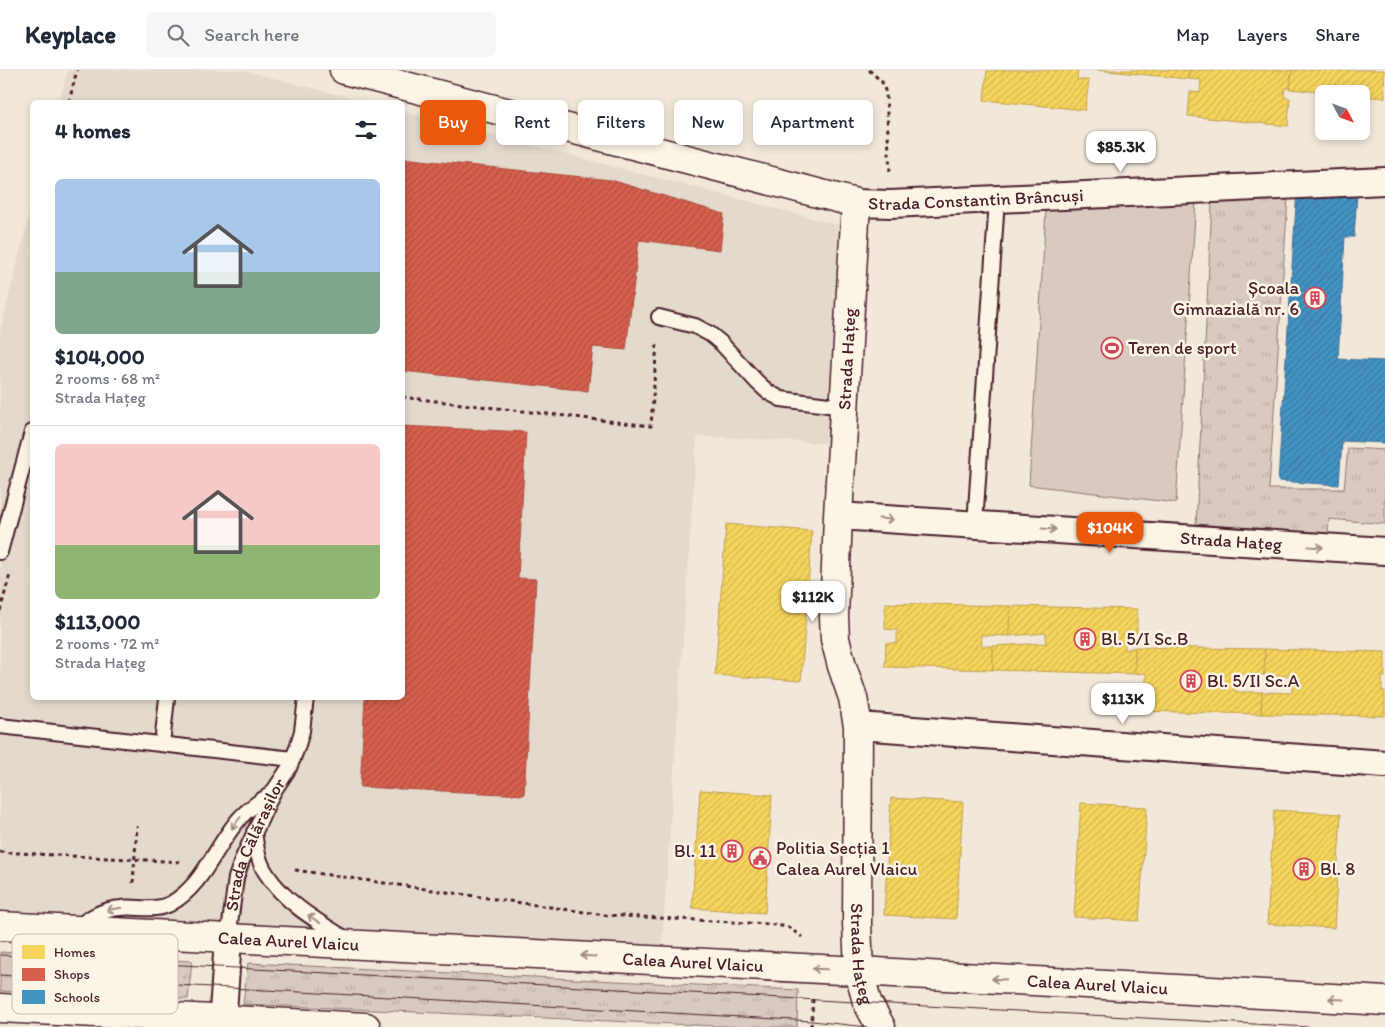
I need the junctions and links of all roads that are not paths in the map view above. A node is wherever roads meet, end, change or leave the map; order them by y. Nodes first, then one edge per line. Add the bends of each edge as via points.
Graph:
1 (344, 70) edge
2 (1385, 181) edge
3 (997, 200) junction
4 (856, 203) junction
5 (659, 317) road end
6 (844, 407) junction
7 (30, 440) edge
8 (838, 516) junction
9 (975, 524) junction
10 (1385, 551) edge
11 (0, 552) edge
12 (167, 700) edge
13 (306, 700) edge
14 (0, 726) edge
15 (858, 726) junction
16 (162, 744) junction
17 (293, 759) junction
18 (1385, 764) edge
19 (274, 792) junction
20 (254, 832) junction
21 (0, 926) edge
22 (75, 930) junction
23 (143, 934) edge
24 (178, 936) edge
25 (228, 939) junction
26 (355, 945) junction
27 (859, 970) junction
28 (1385, 1001) edge
29 (83, 1014) edge
30 (222, 1024) edge
31 (366, 1027) edge
32 (881, 1027) edge

1 - 4 main road, Strada Constantin Brâncuși
2 - 3 street, Strada Constantin Brâncuși
3 - 4 street, Strada Constantin Brâncuși
3 - 9 lane
4 - 6 main road, Strada Hațeg
5 - 6 lane via 695,326 710,334 757,382 781,399
6 - 8 main road, Strada Hațeg
7 - 11 lane
8 -> 9 street, Strada Hațeg
8 - 15 main road, Strada Hațeg via 835,639
9 -> 10 street, Strada Hațeg
12 - 16 lane
13 - 17 lane, Strada Călărașilor via 302,731
14 - 16 lane
15 - 18 street
15 - 27 main road, Strada Hațeg
16 - 17 lane
17 - 19 lane, Strada Călărașilor
19 - 20 lane, Strada Călărașilor
19 -> 22 lane via 239,819 199,878 170,904 157,908 103,911 88,918
20 - 25 lane, Strada Călărașilor via 236,878
26 -> 20 lane via 298,908 281,891 263,866
21 - 22 main road, Calea Aurel Vlaicu
22 - 23 main road, Calea Aurel Vlaicu
24 - 25 main road, Calea Aurel Vlaicu
25 - 26 main road, Calea Aurel Vlaicu
25 - 30 street, Strada Călărașilor
27 -> 26 main road, Calea Aurel Vlaicu
28 -> 27 main road, Calea Aurel Vlaicu
27 - 32 main road, Strada Hațeg via 867,1002
29 - 30 main road
30 - 31 main road

